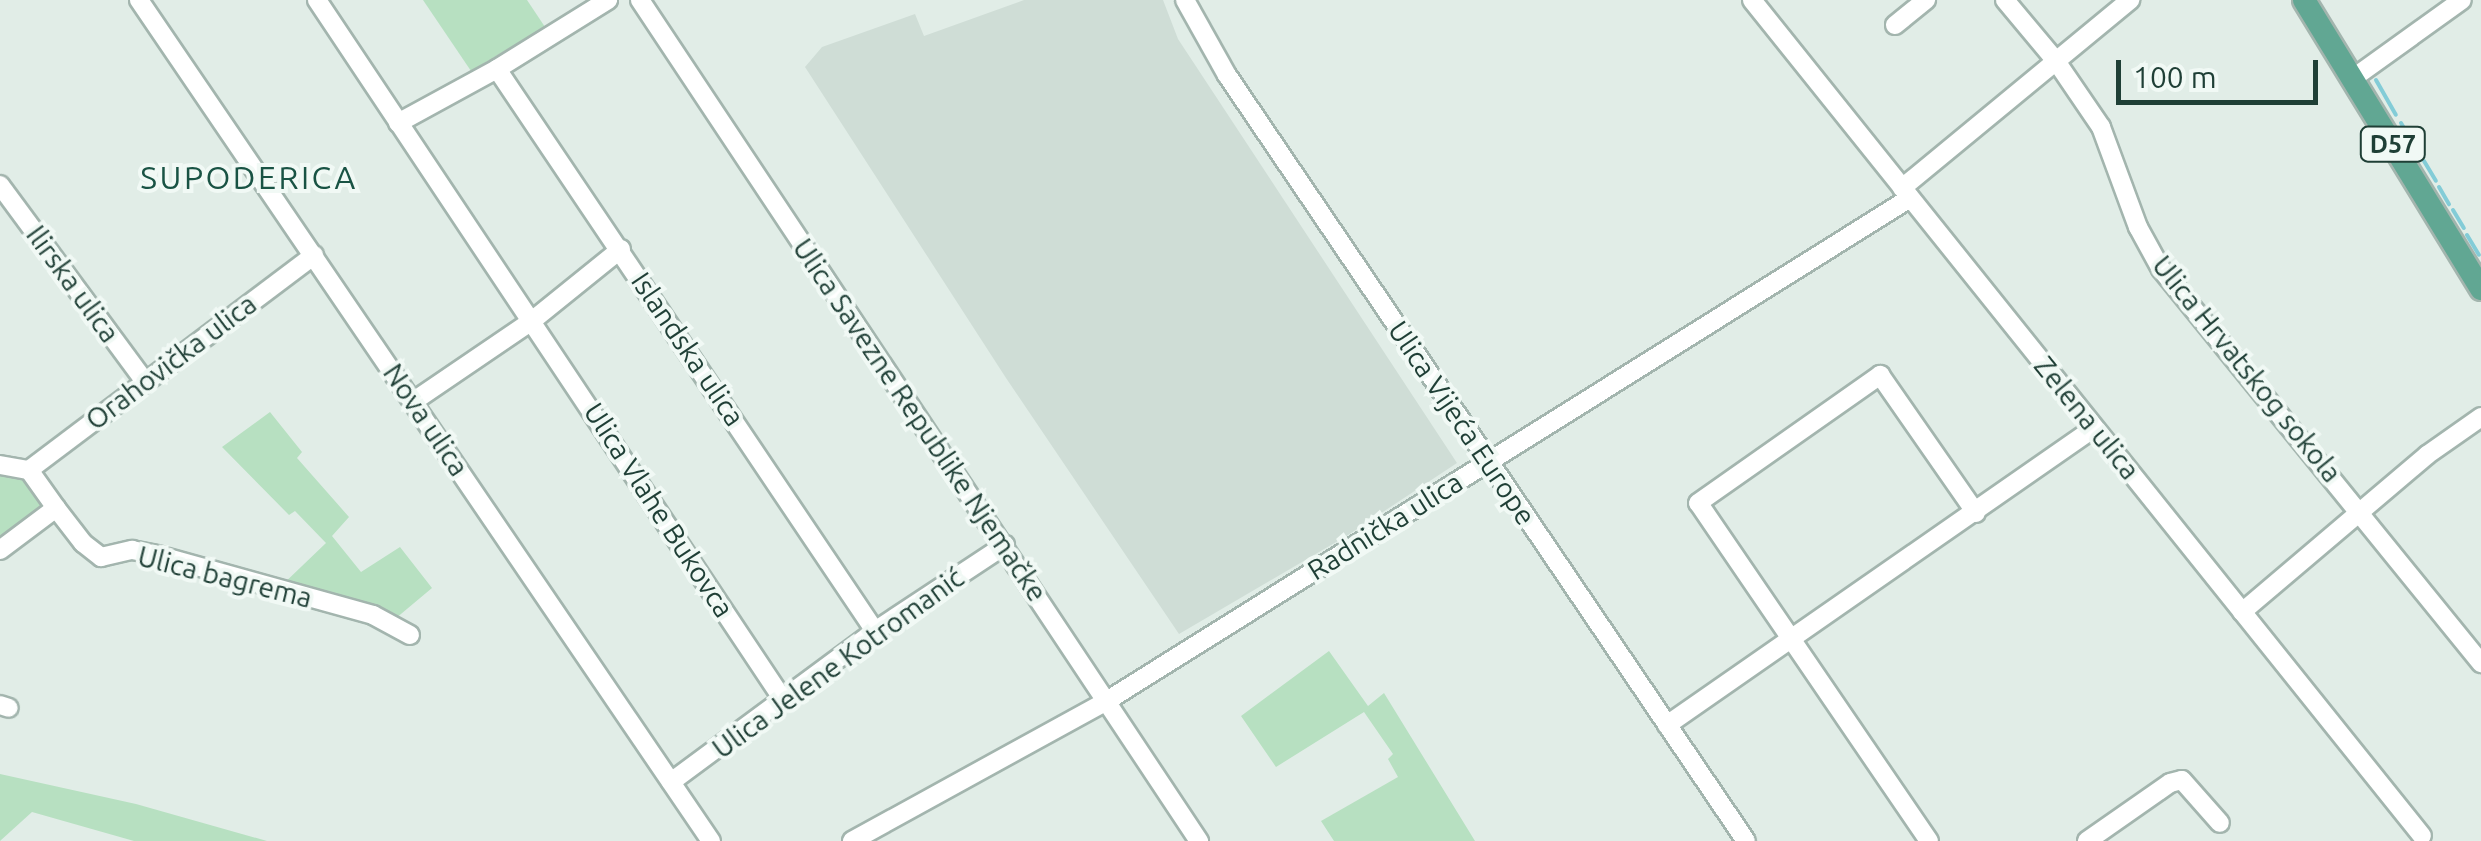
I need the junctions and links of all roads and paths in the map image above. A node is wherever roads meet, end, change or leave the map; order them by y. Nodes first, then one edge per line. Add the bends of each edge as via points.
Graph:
1 (139, 0) edge
2 (318, 0) edge
3 (608, 0) edge
4 (640, 0) edge
5 (1185, 0) edge
6 (1752, 0) edge
7 (1926, 0) edge
8 (2005, 0) edge
9 (2130, 0) edge
10 (2304, 0) edge
11 (2462, 0) edge
12 (1895, 25) dead end
13 (2056, 62) junction
14 (498, 69) junction
15 (2352, 79) junction
16 (398, 123) junction
17 (0, 185) edge
18 (1906, 193) junction
19 (621, 249) junction
20 (314, 255) junction
21 (2481, 289) edge
22 (534, 320) junction
23 (145, 382) junction
24 (414, 401) junction
25 (2481, 417) edge
26 (2094, 428) junction
27 (2, 458) edge
28 (1489, 462) junction
29 (29, 470) junction
30 (56, 508) junction
31 (1976, 513) junction
32 (2363, 514) junction
33 (1005, 544) junction
34 (0, 550) edge
35 (2242, 612) junction
36 (875, 631) junction
37 (410, 635) dead end
38 (1790, 638) junction
39 (2481, 663) edge
40 (784, 700) junction
41 (1105, 702) junction
42 (1668, 725) junction
43 (671, 782) junction
44 (2220, 823) dead end
45 (2421, 839) edge
46 (711, 841) edge
47 (852, 841) edge
48 (1199, 841) edge
49 (1746, 841) edge
50 (1929, 841) edge
51 (2087, 841) edge

1 - 20 street, Nova ulica
2 - 16 street, Ulica Vlahe Bukovca
3 - 14 street
4 - 33 street, Ulica Savezne Republike Njemačke
5 - 28 street, Ulica Vijeća Europe via 1227,75
6 - 18 street, Zelena ulica
7 - 12 street
8 - 13 street, Ulica Hrvatskog sokola
9 - 13 street, Radnička ulica
10 - 15 main road, D57
11 - 15 street
13 - 18 street, Radnička ulica
13 - 32 street, Ulica Hrvatskog sokola via 2102,128 2138,227 2161,268
14 - 16 street
14 - 19 street, Islandska ulica
15 - 21 main road, D57
16 - 22 street, Ulica Vlahe Bukovca
17 - 23 street, Ilirska ulica
18 - 26 street, Zelena ulica
18 - 28 street, Radnička ulica
19 - 22 street
19 - 36 street, Islandska ulica
20 - 23 street, Orahovička ulica
20 - 24 street, Nova ulica
22 - 24 street
22 - 40 street, Ulica Vlahe Bukovca
23 - 29 street, Orahovička ulica
24 - 43 street, Nova ulica
25 - 32 street
26 - 31 street
26 - 35 street, Zelena ulica
27 - 29 street
28 - 41 street, Radnička ulica
28 - 42 street, Ulica Vijeća Europe
29 - 30 street
30 - 34 street
30 - 37 street, Ulica bagrema via 101,557 132,550 157,555 373,615
31 - 38 street
31 - 38 street via 1880,374 1698,504
32 - 35 street
32 - 39 street, Ulica Hrvatskog sokola
33 - 36 street, Ulica Jelene Kotromanić
33 - 41 street, Ulica Savezne Republike Njemačke
35 - 45 street, Zelena ulica
36 - 40 street, Ulica Jelene Kotromanić
38 - 42 street
38 - 50 street
40 - 43 street, Ulica Jelene Kotromanić
41 - 47 street, Radnička ulica
41 - 48 street, Ulica Savezne Republike Njemačke
42 - 49 street, Ulica Vijeća Europe
43 - 46 street, Nova ulica
44 - 51 street via 2182,780

